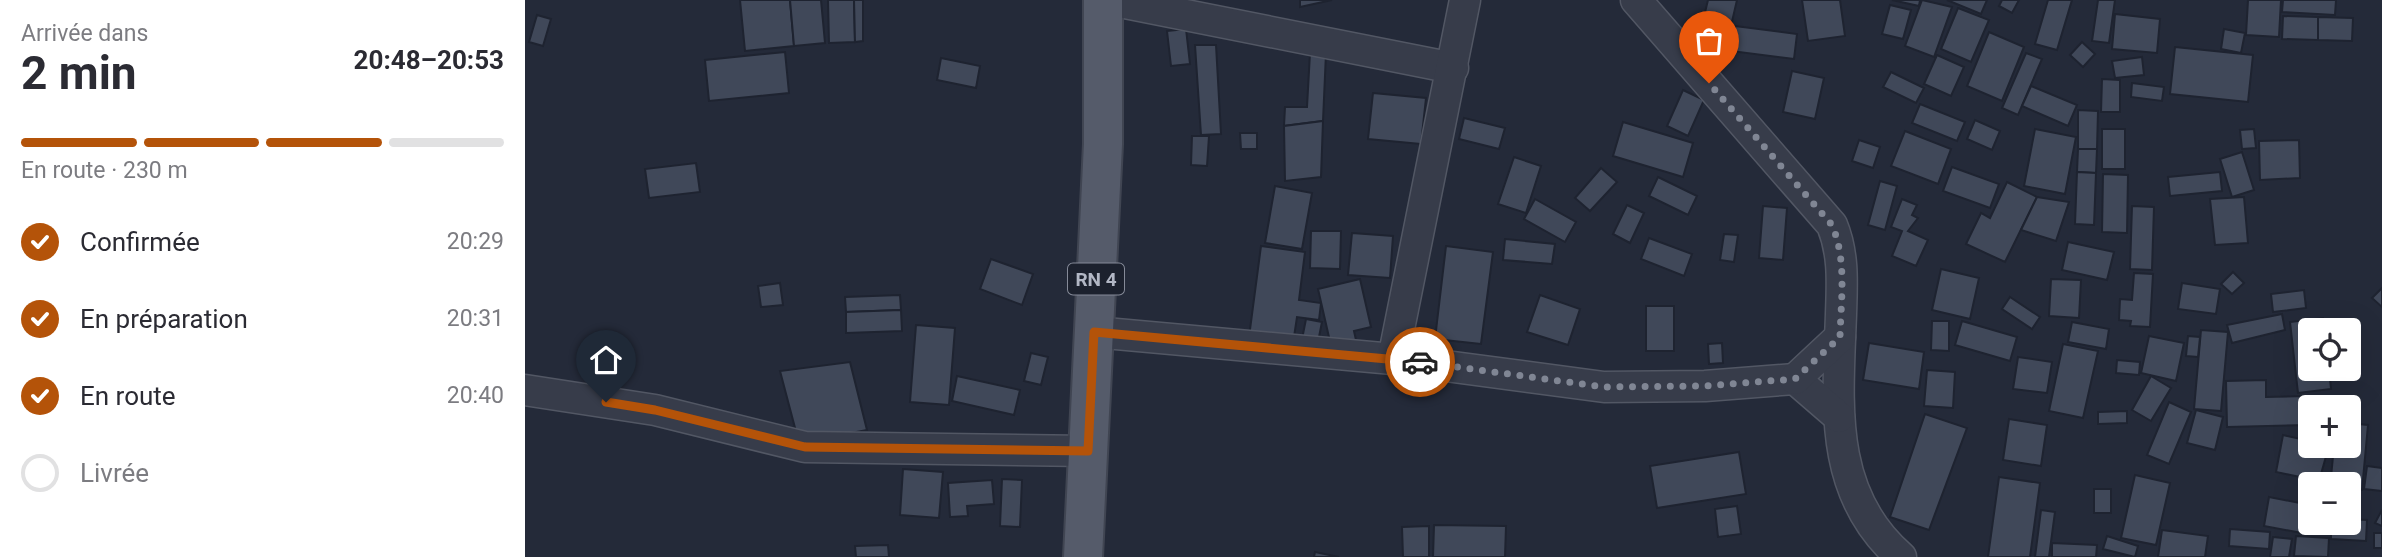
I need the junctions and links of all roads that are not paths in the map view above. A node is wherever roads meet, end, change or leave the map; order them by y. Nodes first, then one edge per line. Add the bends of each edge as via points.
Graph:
1 (1103, 0) edge
2 (1110, 0) edge
3 (1465, 0) edge
4 (1636, 0) edge
5 (1453, 68) junction
6 (1094, 332) junction
7 (1840, 337) junction
8 (1393, 359) junction
9 (1795, 379) junction
10 (525, 390) edge
11 (1839, 417) junction
12 (1088, 451) junction
13 (1083, 557) edge
14 (1901, 557) edge

1 - 6 main road, RN 4 via 1103,144
2 - 5 street
3 - 5 street
4 - 7 street via 1832,225 1842,268
5 - 8 street
6 - 8 street
6 - 12 main road, RN 4
7 - 9 street
7 - 11 street
8 - 9 street via 1604,387
9 - 11 street
10 - 12 street via 655,410 805,447
11 - 14 street via 1840,442 1860,509
12 - 13 main road, RN 4

